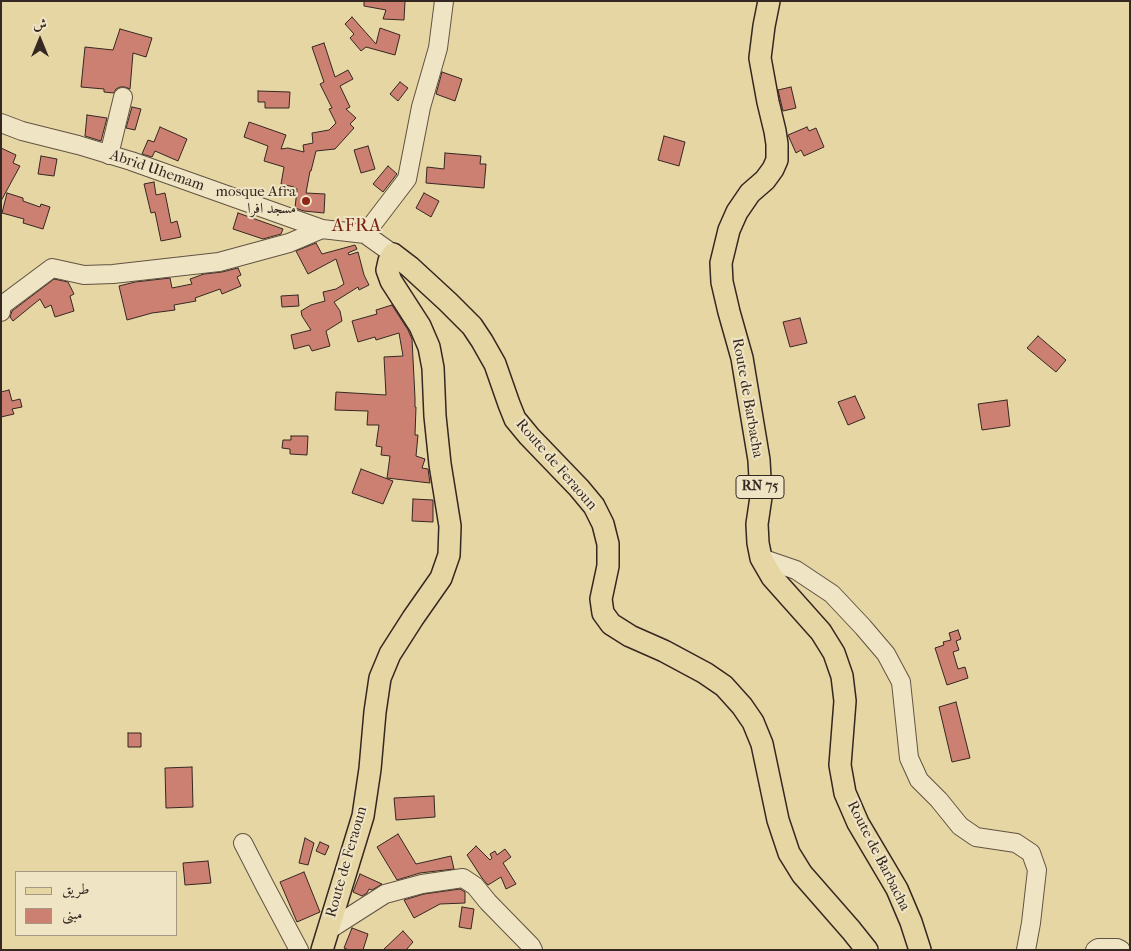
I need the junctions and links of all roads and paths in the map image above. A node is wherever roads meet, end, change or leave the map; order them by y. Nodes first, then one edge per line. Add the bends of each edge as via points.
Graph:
1 (444, 1) edge
2 (768, 1) edge
3 (123, 97) dead end
4 (1, 123) edge
5 (109, 155) junction
6 (322, 229) junction
7 (364, 234) junction
8 (393, 254) junction
9 (1, 312) edge
10 (761, 558) junction
11 (243, 843) dead end
12 (325, 940) edge
13 (299, 950) edge
14 (533, 950) edge
15 (867, 950) edge
16 (920, 950) edge
17 (1026, 950) edge
18 (1095, 950) edge
19 (1122, 950) edge

1 - 7 street via 438,48 421,107 407,179
2 - 10 main road, Route de Barbacha / RN 75 via 760,58 775,131 777,160 765,180 750,192 737,212 721,263 722,282 742,358 757,451
3 - 5 street
4 - 5 street, Abrid Uhemam
5 - 6 street, Abrid Uhemam
6 - 7 street, Abrid Uhemam
6 - 9 street via 289,243 219,262 84,275 52,268 1,306
7 - 8 street, Abrid Uhemam
8 - 12 main road, Route de Feraoun via 388,270 391,282 420,326 433,368 440,464 450,526 449,555 441,578 390,654 380,678 363,816
8 - 15 main road, Route de Feraoun via 472,326 495,364 515,420 594,506 608,544 608,566 601,599 603,613 611,624 724,686 753,722 762,744 778,820 789,852 802,874
10 - 16 main road, Route de Barbacha / RN 75 via 772,577 821,632 834,653 842,676 845,701 840,765 845,793 858,823 897,890
10 - 17 street via 796,570 832,594 886,654 901,682 909,758 919,780 960,826 976,837 1016,843 1031,853 1037,870
11 - 13 street
12 - 14 street via 385,894 463,878 475,886
18 - 19 street

